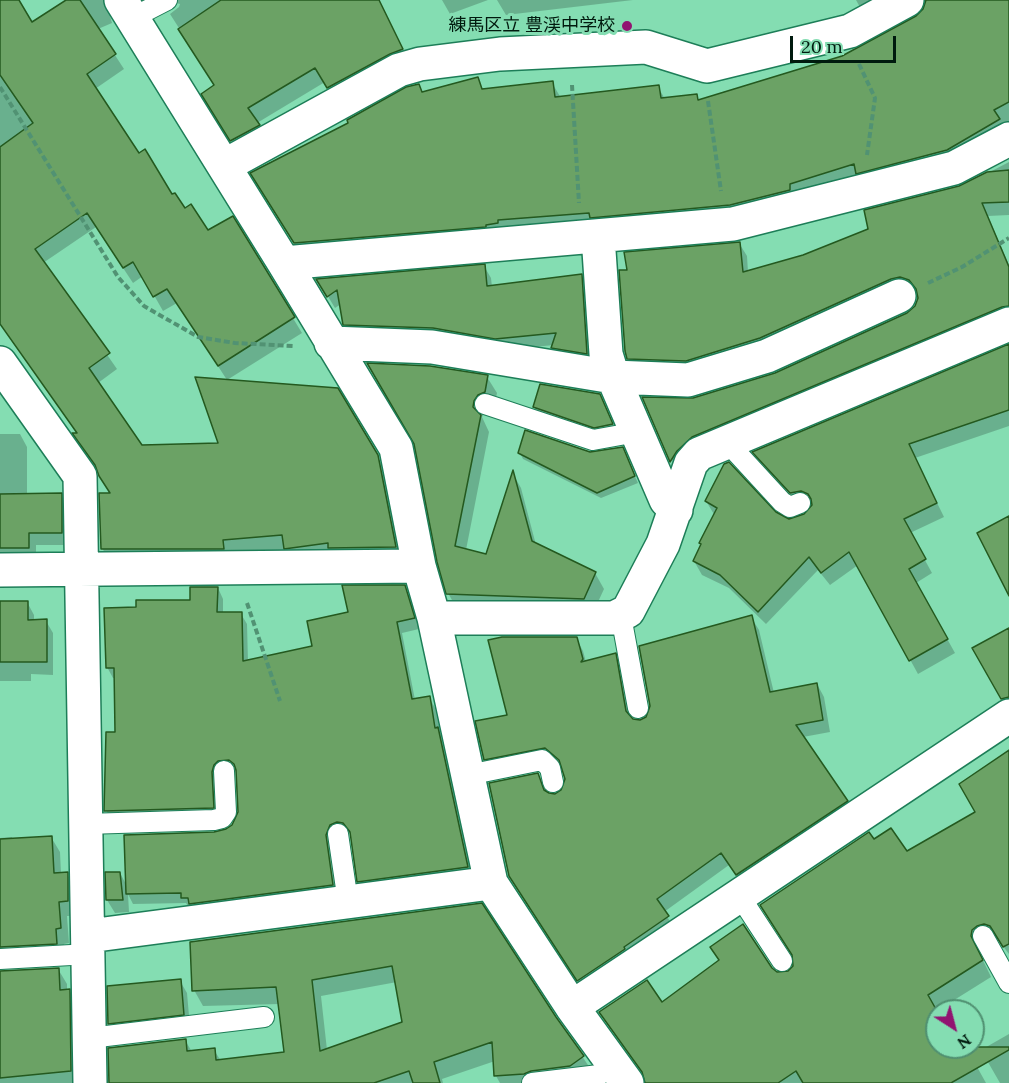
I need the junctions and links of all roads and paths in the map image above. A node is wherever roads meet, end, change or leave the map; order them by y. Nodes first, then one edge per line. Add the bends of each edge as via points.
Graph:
1 (166, 0) edge
2 (907, 0) edge
3 (126, 9) edge
4 (844, 32) junction
5 (569, 51) junction
6 (703, 64) junction
7 (0, 87) edge
8 (1009, 139) edge
9 (224, 166) junction
10 (864, 191) junction
11 (726, 225) junction
12 (590, 237) junction
13 (1009, 238) edge
14 (284, 263) junction
15 (899, 296) joint
16 (1009, 324) edge
17 (332, 343) junction
18 (0, 363) edge
19 (613, 377) junction
20 (485, 404) dead end
21 (637, 432) junction
22 (732, 440) junction
23 (800, 503) dead end
24 (676, 510) junction
25 (419, 566) junction
26 (242, 567) junction
27 (80, 569) junction
28 (0, 570) edge
29 (621, 616) junction
30 (434, 618) junction
31 (280, 701) dead end
32 (638, 708) dead end
33 (1009, 716) edge
34 (224, 771) dead end
35 (468, 776) junction
36 (553, 782) dead end
37 (86, 824) junction
38 (338, 834) dead end
39 (491, 883) junction
40 (739, 896) junction
41 (348, 902) junction
42 (983, 936) dead end
43 (89, 945) junction
44 (0, 959) edge
45 (782, 961) dead end
46 (1009, 983) edge
47 (572, 1007) junction
48 (264, 1017) dead end
49 (90, 1038) junction
50 (620, 1074) edge
51 (90, 1083) edge
52 (532, 1083) edge

1 - 3 lane
2 - 4 street
3 - 9 street
4 - 6 street
4 - 10 path via 874,98
5 - 6 street via 646,47
5 - 9 street via 500,54 410,67
5 - 12 path
6 - 11 path
7 - 17 path via 118,278 144,306 198,337 272,345 321,347
8 - 10 street via 954,168
9 - 14 street
10 - 11 street
11 - 12 street
12 - 14 street
12 - 19 street via 606,354
13 - 15 path via 962,267
14 - 17 street
15 - 19 street via 767,356 688,380
16 - 22 street
17 - 19 street via 432,348
17 - 25 street via 396,448
18 - 27 street via 80,476
19 - 21 street
20 - 21 lane via 593,440
21 - 24 street via 666,500
22 - 23 lane via 737,453 782,502 790,507
22 - 24 street via 694,458
24 - 29 street via 663,544 628,611
25 - 26 street
25 - 30 street
26 - 27 street
26 - 31 path via 242,589
27 - 28 street
27 - 37 street
29 - 30 street
29 - 32 lane
30 - 35 street
33 - 40 street
34 - 37 lane via 226,812 222,818
35 - 36 lane via 542,760 550,768
35 - 39 street
37 - 43 street
38 - 41 lane
39 - 41 street
39 - 47 street
40 - 45 lane
40 - 47 street
41 - 43 street
42 - 46 lane
43 - 44 lane
43 - 49 street
47 - 50 street
48 - 49 lane
49 - 51 street
50 - 52 lane

